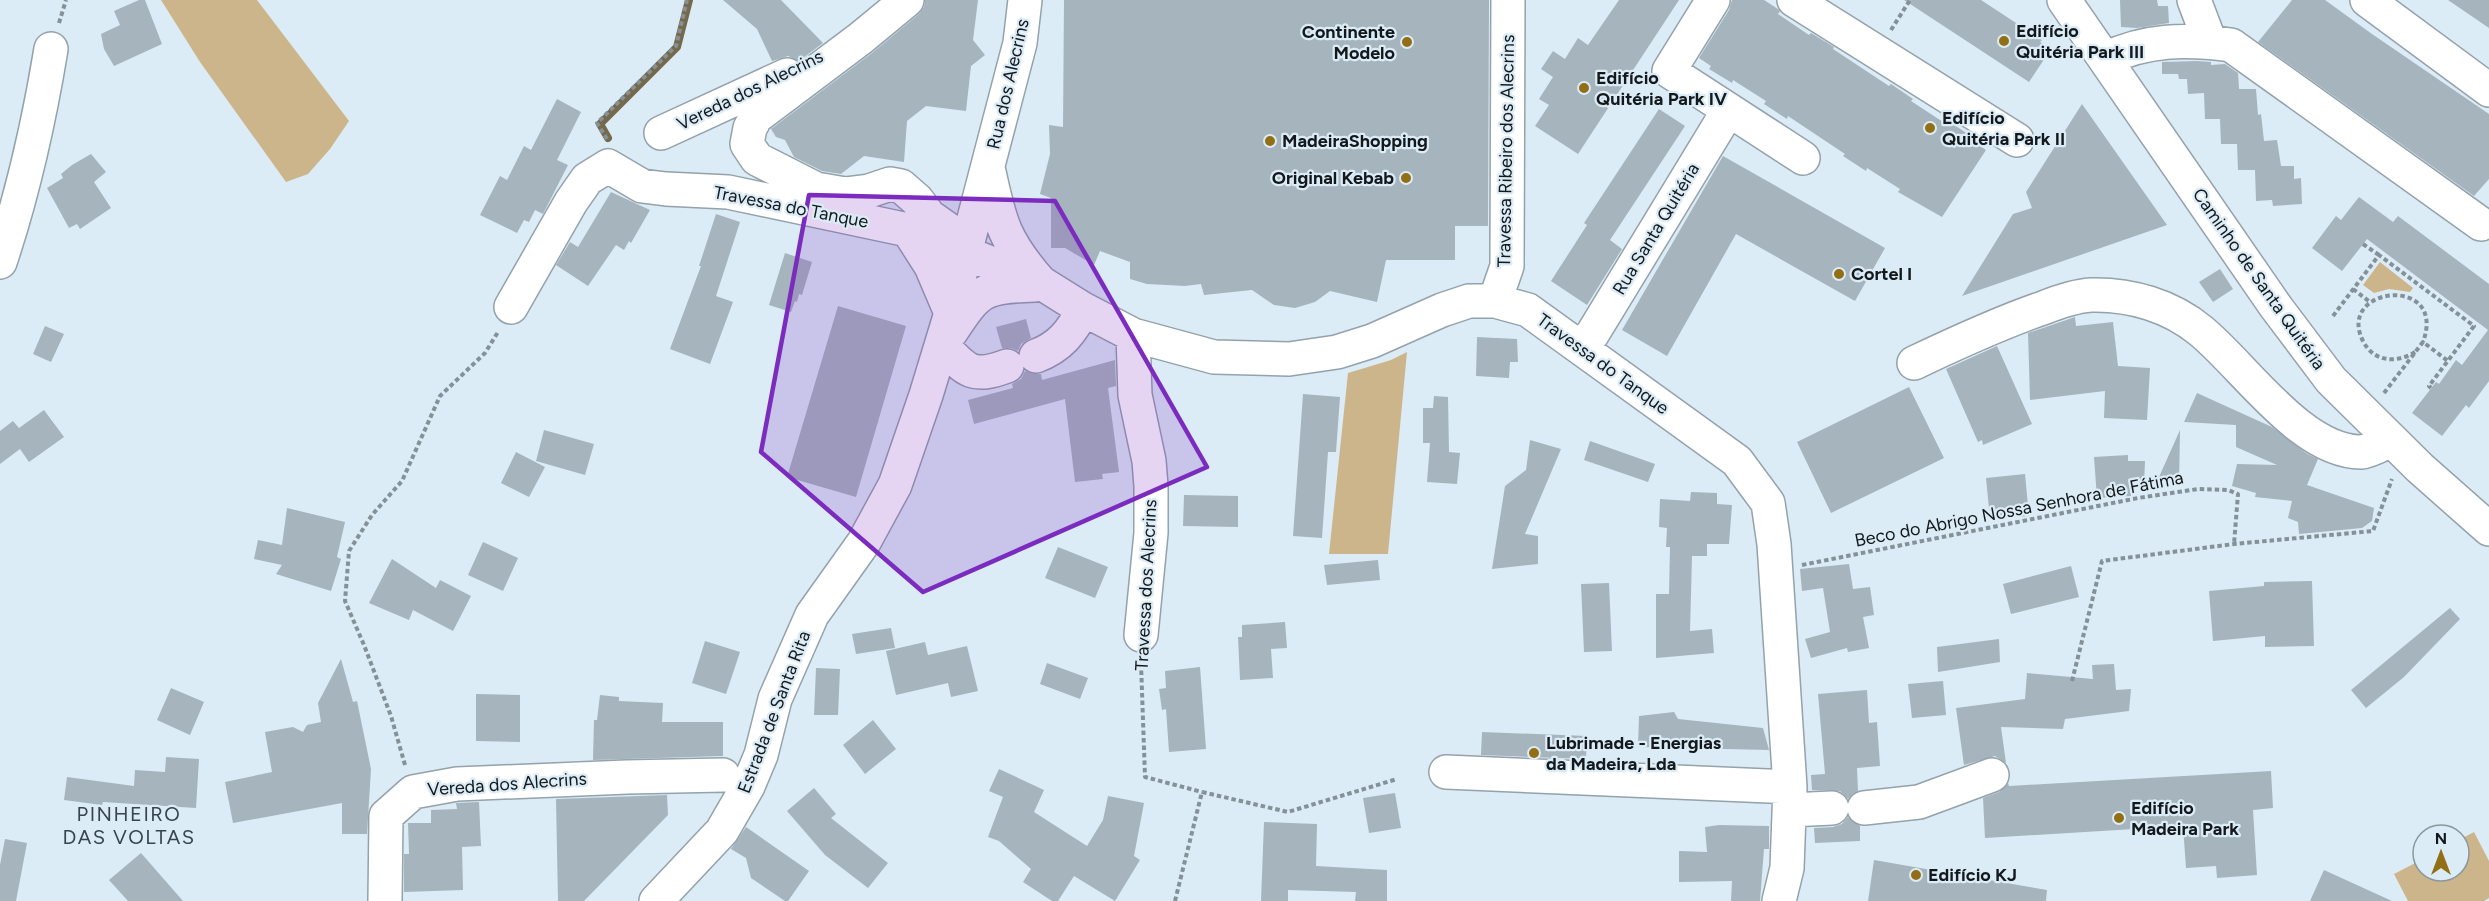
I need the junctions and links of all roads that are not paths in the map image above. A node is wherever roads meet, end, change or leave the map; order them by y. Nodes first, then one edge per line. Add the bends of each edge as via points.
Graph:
1 (893, 0) edge
2 (907, 0) edge
3 (1025, 0) edge
4 (1508, 0) edge
5 (1713, 0) edge
6 (1794, 0) edge
7 (2064, 0) edge
8 (2194, 0) edge
9 (2367, 0) edge
10 (2407, 12) edge
11 (2210, 42) junction
12 (51, 49) dead end
13 (2105, 59) junction
14 (2489, 90) edge
15 (1728, 111) junction
16 (661, 133) dead end
17 (2017, 140) dead end
18 (1803, 158) dead end
19 (988, 167) junction
20 (918, 223) junction
21 (2481, 225) dead end
22 (965, 253) junction
23 (0, 262) edge
24 (1042, 284) junction
25 (1495, 301) junction
26 (511, 308) road end
27 (1083, 309) junction
28 (951, 313) junction
29 (1132, 335) junction
30 (942, 345) junction
31 (1582, 347) junction
32 (1914, 363) dead end
33 (2391, 440) junction
34 (2489, 530) edge
35 (1141, 635) road end
36 (1446, 772) dead end
37 (723, 775) dead end
38 (1992, 775) dead end
39 (1790, 799) junction
40 (1832, 808) dead end
41 (1864, 808) dead end
42 (385, 901) edge
43 (656, 901) edge
44 (1779, 901) edge

1 - 16 street, Vereda dos Alecrins via 837,48 776,81
2 - 20 street via 756,117 747,144 757,159 816,189 845,194 890,184 901,186 917,200
3 - 19 street, Rua dos Alecrins via 1020,44
4 - 25 street, Travessa Ribeiro dos Alecrins via 1507,266
5 - 15 street via 1669,71
6 - 17 street
7 - 13 street, Caminho de Santa Quitéria
8 - 11 street
9 - 10 street
10 - 14 street
11 - 13 street via 2145,44
11 - 21 street via 2231,45
12 - 23 street via 40,118
13 - 33 street, Caminho de Santa Quitéria via 2276,307 2331,380
15 - 18 street
15 - 31 street, Rua Santa Quitéria
19 - 20 street via 961,196
19 - 22 street, Rua dos Alecrins
19 - 24 street, Rua dos Alecrins via 999,218 1010,243
20 - 22 street, Travessa do Tanque
20 - 26 street, Travessa do Tanque via 728,192 642,186 607,152 570,202
20 - 28 street
22 - 24 street, Travessa do Tanque
22 - 28 street, Estrada de Santa Rita
24 - 27 street, Travessa do Tanque
24 - 30 street, Estrada de Santa Rita via 1004,286 985,292 971,302
25 - 29 street, Travessa do Tanque via 1469,301 1372,341 1337,352 1289,359 1214,357
25 - 31 street, Travessa do Tanque via 1528,310
27 - 29 street, Travessa do Tanque
27 - 30 street via 1061,343 987,373 972,373
28 - 30 street, Estrada de Santa Rita
29 - 35 street, Travessa dos Alecrins via 1135,395 1151,486 1151,533
30 - 43 street, Estrada de Santa Rita via 896,485 864,542 812,615 775,699 748,786 722,831
31 - 39 street, Travessa do Tanque via 1742,454 1768,503 1774,543
32 - 33 street via 2009,320 2065,300 2091,295 2135,299 2166,308 2201,331 2270,401 2332,445 2364,452
33 - 34 street, Caminho de Santa Quitéria
36 - 39 street
37 - 42 street, Vereda dos Alecrins via 468,784 413,792 386,816
38 - 41 street via 1918,802
39 - 40 street
39 - 44 street, Travessa do Tanque via 1787,868

